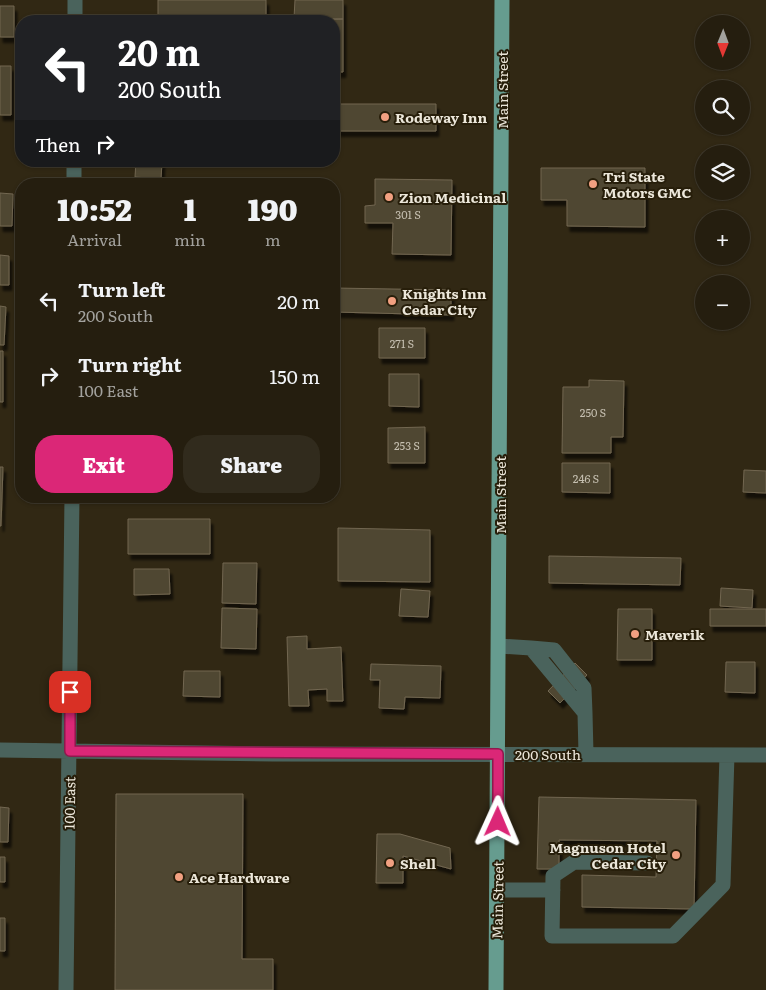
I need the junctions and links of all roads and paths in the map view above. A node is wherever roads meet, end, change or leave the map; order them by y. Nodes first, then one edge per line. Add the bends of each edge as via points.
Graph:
1 (75, 0) edge
2 (502, 0) edge
3 (75, 15) edge
4 (72, 503) edge
5 (499, 646) junction
6 (0, 750) edge
7 (70, 751) junction
8 (498, 754) junction
9 (586, 754) junction
10 (727, 755) junction
11 (766, 755) edge
12 (647, 863) dead end
13 (497, 890) junction
14 (553, 890) junction
15 (66, 990) edge
16 (496, 990) edge

1 - 3 street
2 - 5 main road, Main Street
4 - 7 street, 100 East
5 - 8 main road, Main Street
5 - 9 street via 531,648 585,714
6 - 7 street, 200 South
7 - 8 street, 200 South
7 - 15 street, 100 East
8 - 9 street, 200 South
8 - 13 main road, Main Street
9 - 10 street, 200 South
10 - 11 street, 200 South
10 - 14 street via 723,886 673,936 552,936
12 - 14 street via 574,862 553,876
13 - 14 street
13 - 16 main road, Main Street

